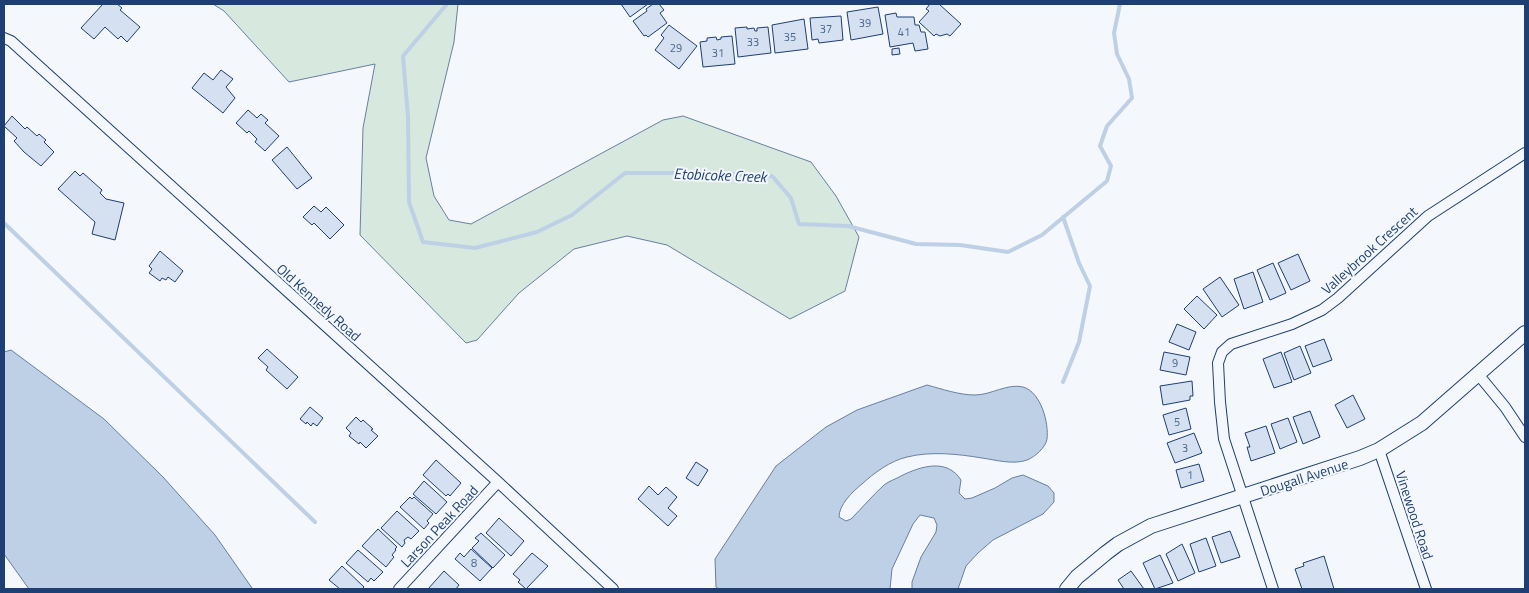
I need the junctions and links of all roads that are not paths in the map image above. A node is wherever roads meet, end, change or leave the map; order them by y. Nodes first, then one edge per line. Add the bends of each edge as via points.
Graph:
1 (4, 38) edge
2 (1525, 153) edge
3 (1525, 333) edge
4 (1477, 373) junction
5 (1525, 437) edge
6 (1379, 450) junction
7 (498, 482) junction
8 (1242, 496) junction
9 (399, 589) edge
10 (614, 589) edge
11 (1067, 589) edge
12 (1273, 589) edge
13 (1426, 589) edge

1 - 7 street, Old Kennedy Road
2 - 8 street, Valleybrook Crescent via 1428,216 1322,310 1225,348 1218,363 1221,423
3 - 4 street, Dougall Avenue
4 - 5 street
4 - 6 street, Dougall Avenue via 1422,423
6 - 8 street, Dougall Avenue
6 - 13 street, Vinewood Road
7 - 9 street, Larson Peak Road
7 - 10 street, Old Kennedy Road
8 - 11 street, Dougall Avenue via 1151,526 1106,553
8 - 12 street, Valleybrook Crescent

